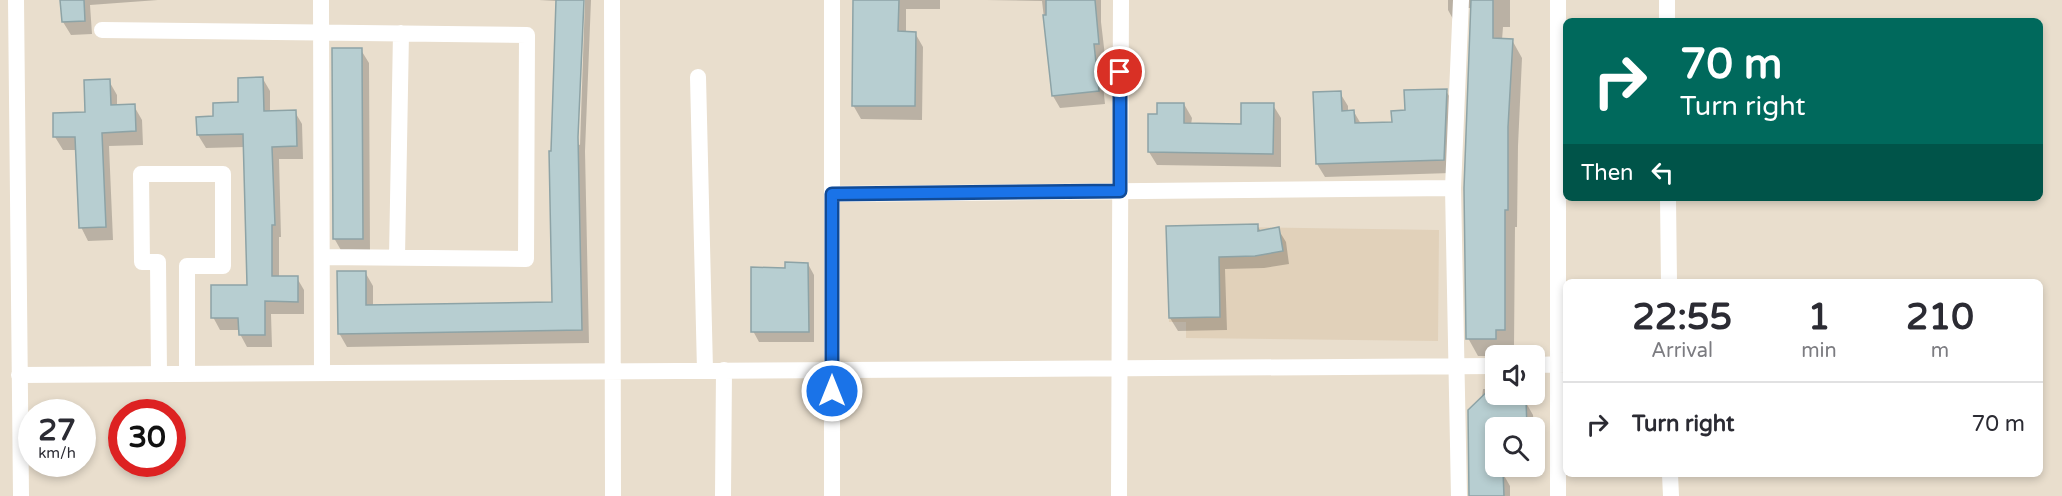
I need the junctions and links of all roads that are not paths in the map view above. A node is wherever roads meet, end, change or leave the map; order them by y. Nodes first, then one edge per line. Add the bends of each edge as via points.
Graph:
1 (16, 0) edge
2 (321, 0) edge
3 (612, 0) edge
4 (832, 0) edge
5 (1120, 0) edge
6 (1461, 0) edge
7 (1558, 0) edge
8 (1667, 0) edge
9 (1667, 18) edge
10 (102, 30) dead end
11 (321, 33) junction
12 (401, 33) junction
13 (698, 77) dead end
14 (1453, 188) junction
15 (1120, 191) junction
16 (832, 194) junction
17 (1668, 201) edge
18 (322, 257) junction
19 (397, 257) junction
20 (1669, 279) edge
21 (1562, 364) edge
22 (1545, 365) edge
23 (1485, 366) edge
24 (1120, 367) junction
25 (1457, 367) junction
26 (705, 370) junction
27 (724, 370) junction
28 (831, 370) junction
29 (612, 371) junction
30 (322, 373) junction
31 (159, 374) junction
32 (187, 374) junction
33 (19, 375) junction
34 (1670, 477) edge
35 (21, 496) edge
36 (613, 496) edge
37 (723, 496) edge
38 (832, 496) edge
39 (1119, 496) edge
40 (1459, 496) edge
41 (1558, 496) edge
42 (1671, 496) edge

1 - 33 street
2 - 11 street
3 - 29 street
4 - 16 street
5 - 15 street
6 - 14 street
7 - 21 street
8 - 9 street
10 - 11 street
11 - 12 street
11 - 18 street
12 - 19 street
12 - 19 street via 527,35 526,259
13 - 26 street
14 - 15 street
14 - 25 street
15 - 16 street
15 - 24 street
16 - 28 street
17 - 20 street
18 - 19 street
18 - 30 street
21 - 22 street
21 - 41 street
23 - 25 street
24 - 25 street
24 - 28 street
24 - 39 street
25 - 40 street
26 - 27 street
26 - 29 street
27 - 28 street
27 - 37 street
28 - 38 street
29 - 30 street
29 - 36 street
30 - 32 street
31 - 32 street
31 - 32 street via 158,262 142,262 141,174 223,174 223,266 187,266
31 - 33 street
33 - 35 street
34 - 42 street

